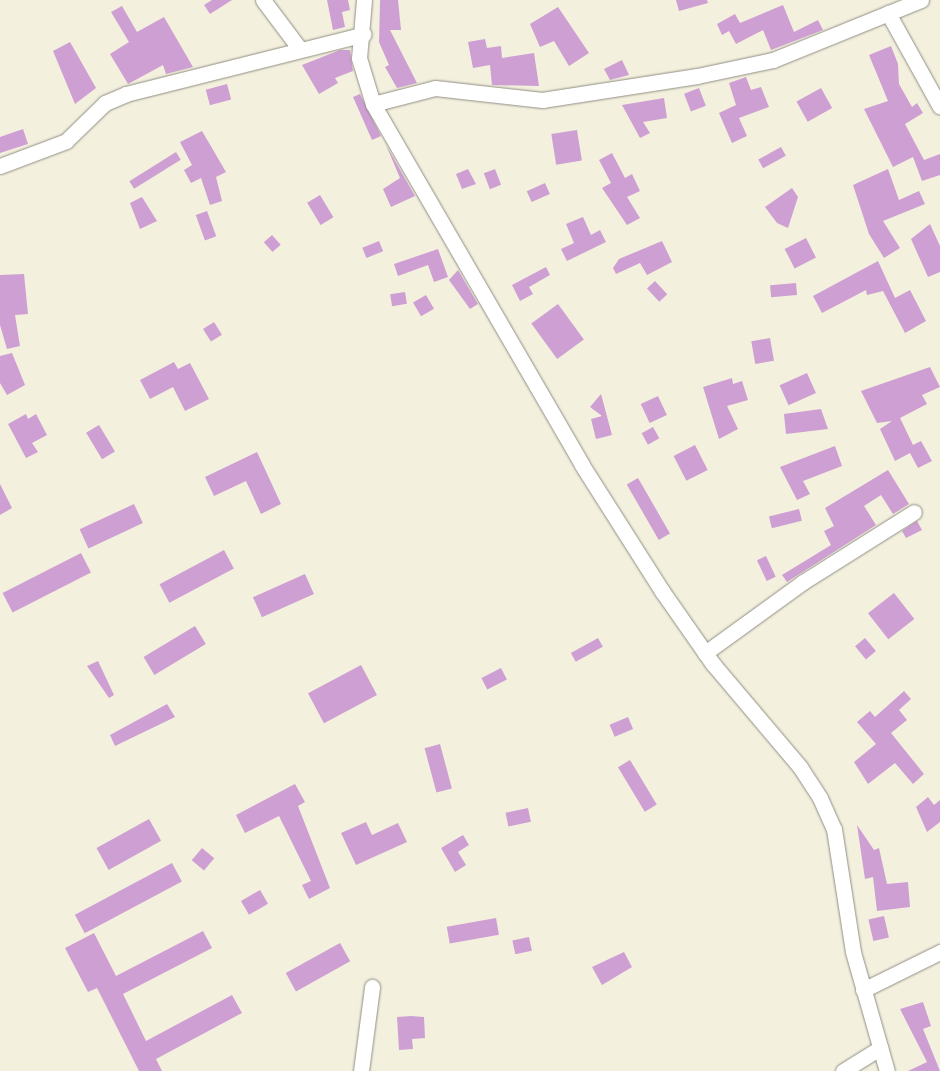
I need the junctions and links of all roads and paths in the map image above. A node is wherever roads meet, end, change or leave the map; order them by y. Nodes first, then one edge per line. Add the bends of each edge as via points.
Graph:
1 (263, 0) edge
2 (364, 0) edge
3 (921, 0) edge
4 (888, 13) junction
5 (364, 34) junction
6 (299, 48) junction
7 (373, 104) junction
8 (940, 107) edge
9 (0, 166) edge
10 (914, 512) dead end
11 (705, 653) junction
12 (940, 952) edge
13 (372, 987) dead end
14 (863, 990) junction
15 (880, 1048) junction
16 (361, 1071) edge
17 (843, 1071) edge
18 (887, 1071) edge

1 - 6 street
2 - 5 street
3 - 4 street
4 - 7 street via 773,60 697,76 542,100 435,88
4 - 8 street
5 - 6 street
5 - 7 street via 359,58
6 - 9 street via 126,94 105,103 79,133 66,141
7 - 11 street via 582,465
10 - 11 street via 803,582
11 - 14 street via 820,798 834,829
12 - 14 street
13 - 16 street
14 - 15 street
15 - 17 street
15 - 18 street

